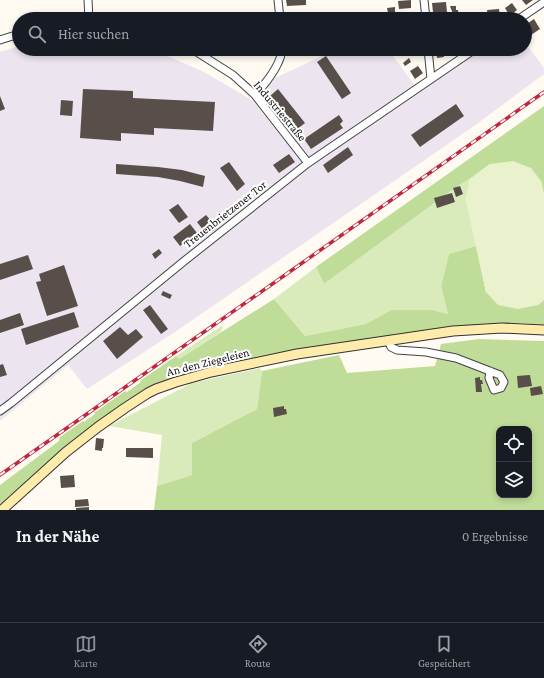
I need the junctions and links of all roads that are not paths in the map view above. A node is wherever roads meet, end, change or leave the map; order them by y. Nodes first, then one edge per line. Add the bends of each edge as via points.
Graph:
1 (88, 0) edge
2 (278, 0) edge
3 (424, 0) edge
4 (544, 2) edge
5 (89, 12) edge
6 (279, 12) edge
7 (425, 12) edge
8 (529, 12) edge
9 (12, 36) edge
10 (0, 40) edge
11 (203, 56) edge
12 (281, 56) edge
13 (429, 56) edge
14 (465, 56) edge
15 (431, 79) junction
16 (255, 96) junction
17 (308, 163) junction
18 (544, 330) edge
19 (388, 340) junction
20 (490, 371) dead end
21 (0, 411) edge
22 (2, 510) edge

1 - 5 street
2 - 6 street
3 - 7 street
4 - 8 street
9 - 10 street
11 - 16 street, Industriestraße via 233,75
12 - 16 street via 266,84
13 - 15 street
14 - 15 street, Treuenbrietzener Tor
15 - 17 street, Treuenbrietzener Tor
16 - 17 street, Industriestraße
17 - 21 street, Treuenbrietzener Tor
18 - 19 street, An den Ziegeleien via 471,329
19 - 20 street via 397,350 456,358
19 - 22 street, An den Ziegeleien via 283,357 190,377 156,389 82,440

